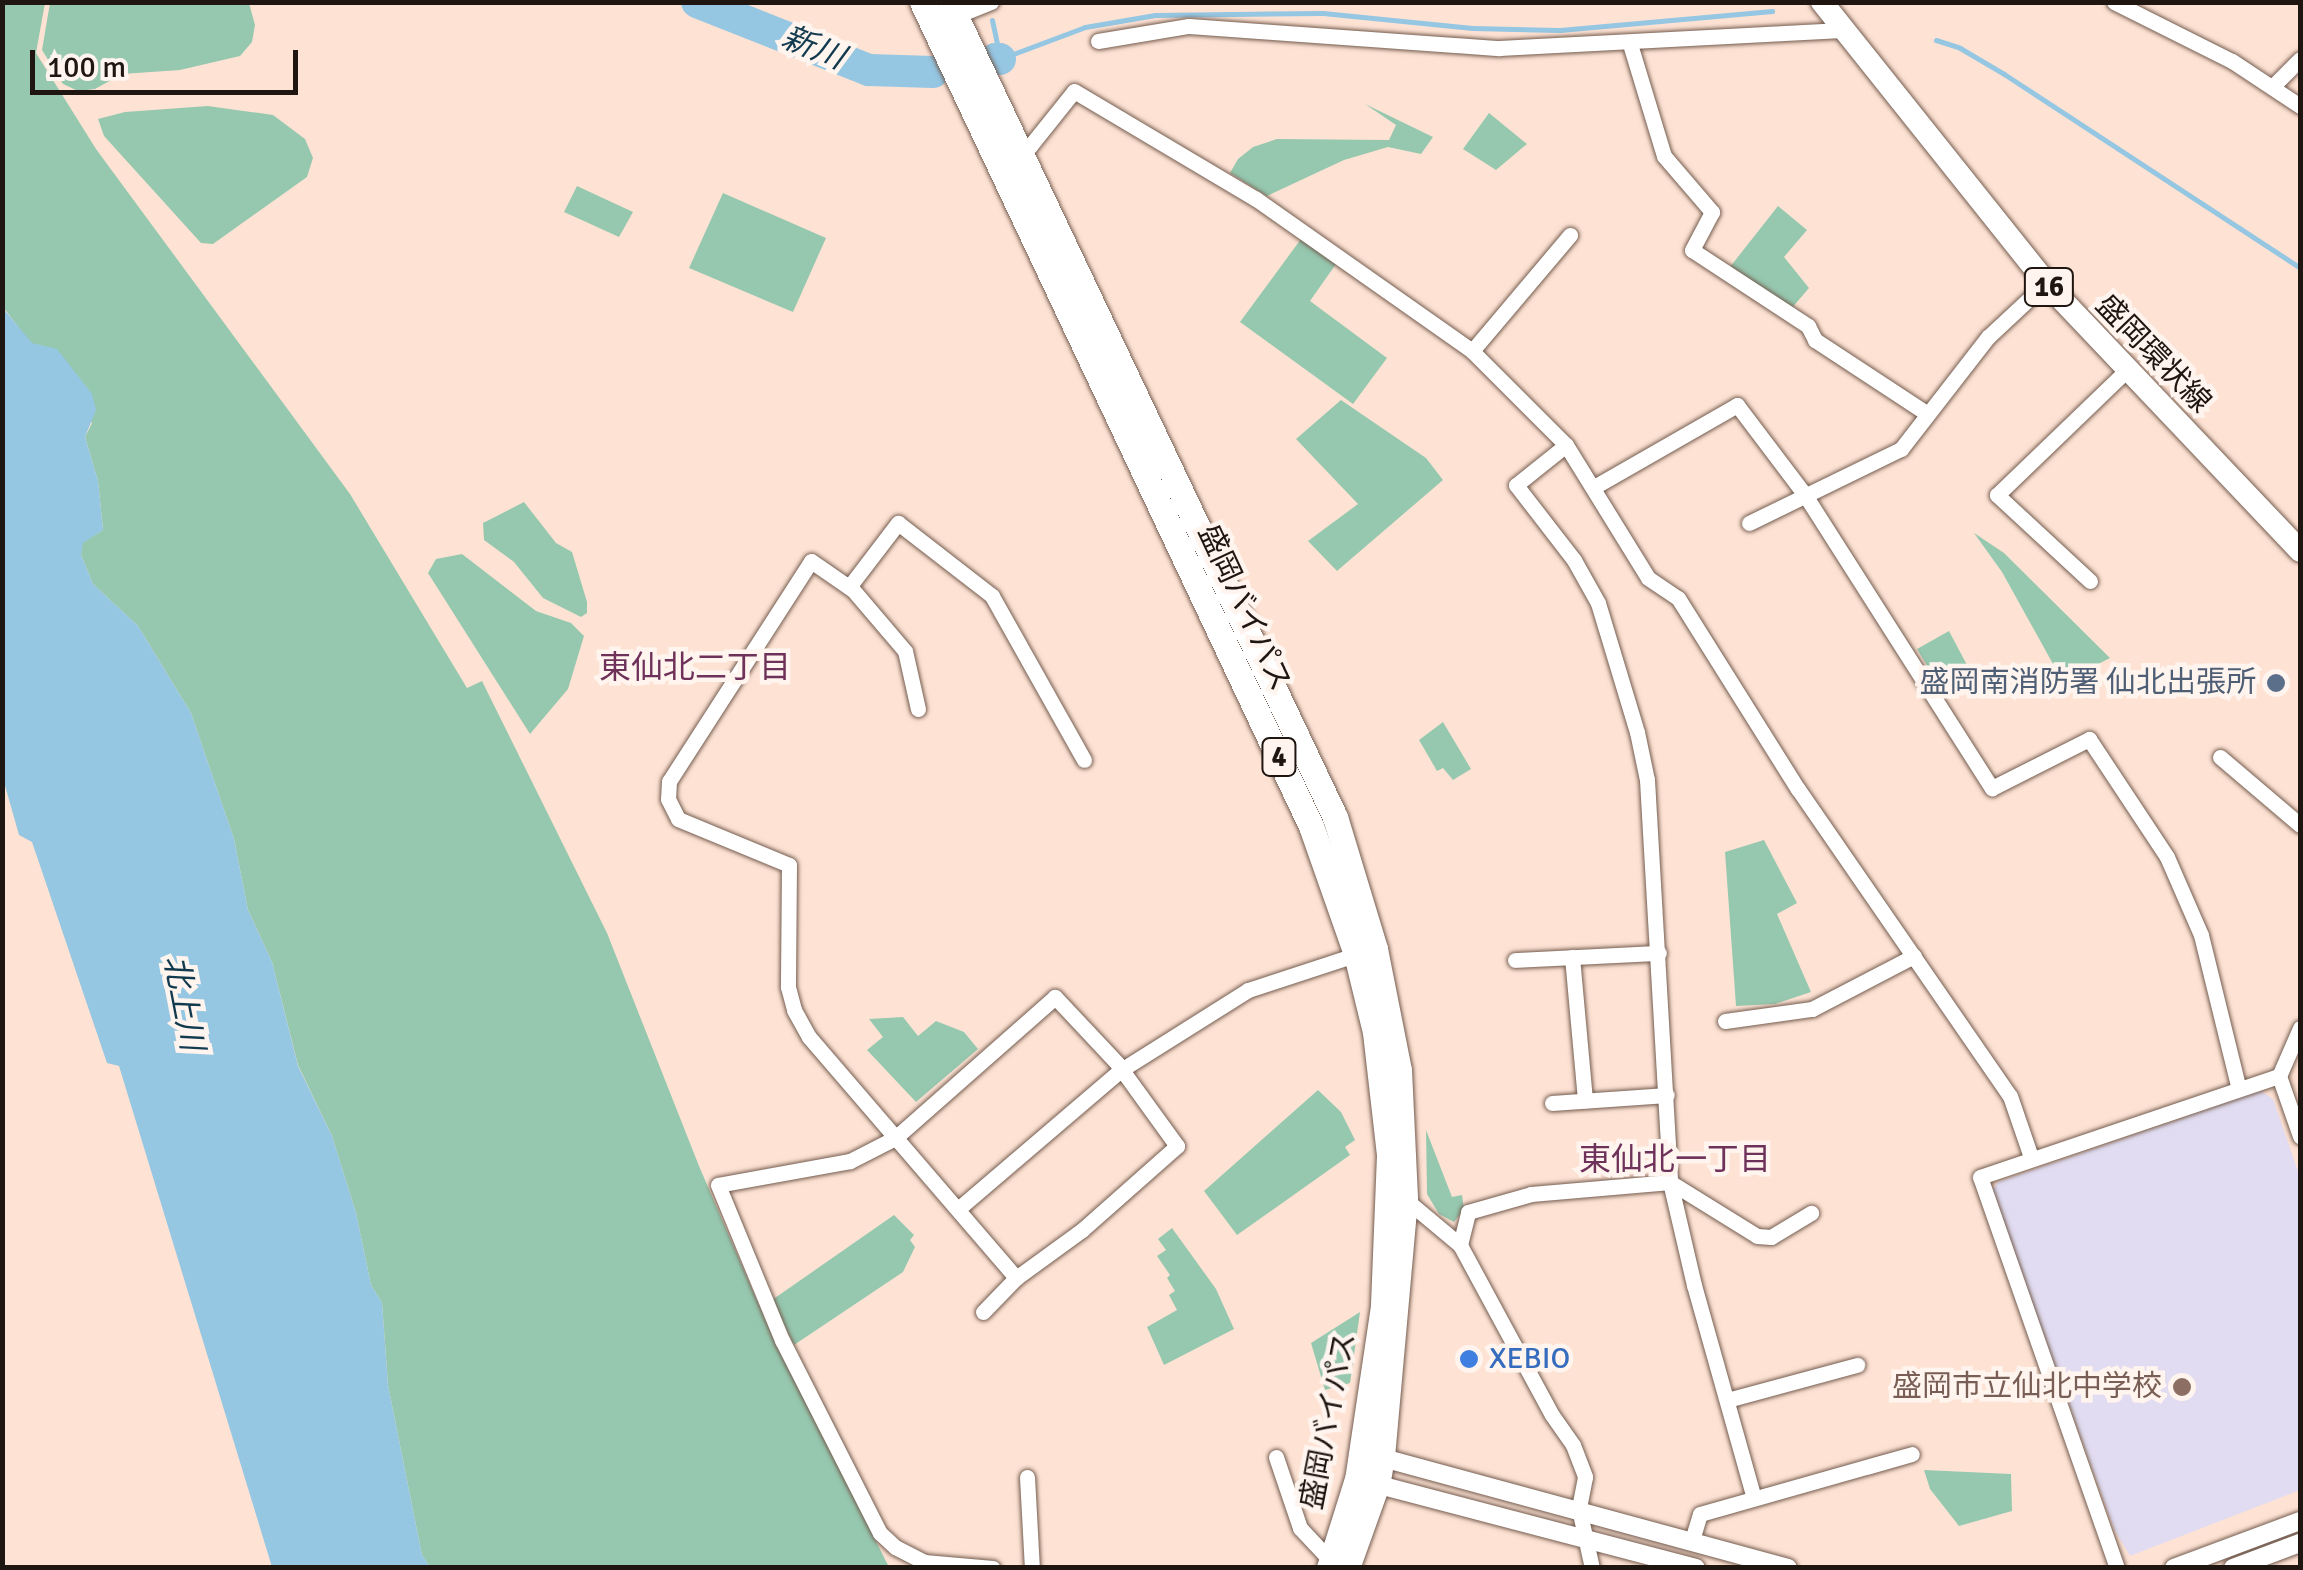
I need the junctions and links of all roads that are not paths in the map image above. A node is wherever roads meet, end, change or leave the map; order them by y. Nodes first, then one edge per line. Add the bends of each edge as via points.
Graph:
1 (922, 2) edge
2 (991, 2) edge
3 (1822, 2) edge
4 (2114, 2) edge
5 (953, 9) edge
6 (1847, 30) junction
7 (1098, 41) dead end
8 (1630, 44) junction
9 (2300, 59) edge
10 (2273, 86) junction
11 (2300, 106) edge
12 (1018, 151) junction
13 (1570, 235) dead end
14 (2046, 284) junction
15 (1472, 351) junction
16 (2127, 370) junction
17 (1926, 413) junction
18 (1566, 445) junction
19 (1594, 488) junction
20 (1805, 495) junction
21 (1748, 523) dead end
22 (2300, 551) edge
23 (2090, 581) dead end
24 (849, 587) junction
25 (918, 708) dead end
26 (2220, 758) dead end
27 (1084, 760) dead end
28 (2300, 825) edge
29 (1365, 952) junction
30 (1659, 954) junction
31 (1914, 956) junction
32 (1572, 957) junction
33 (1514, 960) dead end
34 (1725, 1021) dead end
35 (2300, 1028) edge
36 (1121, 1070) junction
37 (2280, 1076) junction
38 (2238, 1086) junction
39 (1667, 1095) junction
40 (1585, 1100) junction
41 (1552, 1102) dead end
42 (2300, 1136) edge
43 (895, 1138) junction
44 (2031, 1157) junction
45 (1670, 1182) junction
46 (1406, 1198) junction
47 (958, 1208) junction
48 (1811, 1213) dead end
49 (1460, 1245) junction
50 (1016, 1278) junction
51 (983, 1312) dead end
52 (1857, 1366) dead end
53 (1726, 1400) junction
54 (1912, 1454) dead end
55 (1276, 1457) dead end
56 (1370, 1468) junction
57 (1026, 1477) dead end
58 (1754, 1498) junction
59 (1580, 1509) junction
60 (2300, 1522) edge
61 (1582, 1536) junction
62 (1692, 1540) junction
63 (2300, 1543) edge
64 (1336, 1565) edge
65 (993, 1568) edge
66 (1032, 1568) edge
67 (1592, 1568) edge
68 (1696, 1568) edge
69 (1788, 1568) edge
70 (2116, 1568) edge
71 (2174, 1568) edge
72 (2233, 1568) edge

1 - 29 highway, 盛岡バイパス / 4
2 - 5 street
3 - 6 main road, 盛岡環状線 / 16
4 - 10 street
5 - 12 highway, 盛岡バイパス / 4
6 - 8 street
6 - 14 main road, 盛岡環状線 / 16
7 - 8 street via 1189,26 1499,48
8 - 17 street via 1664,156 1712,212 1692,250
9 - 10 street
10 - 11 street
12 - 15 street via 1030,146 1074,91 1256,198
12 - 29 highway, 盛岡バイパス / 4 via 1334,817
13 - 15 street
14 - 16 main road, 盛岡環状線 / 16
14 - 17 street via 1988,337
15 - 18 street
16 - 22 main road, 盛岡環状線 / 16
16 - 23 street via 1997,495
17 - 20 street via 1901,449
18 - 19 street
18 - 30 street via 1516,485 1598,603 1646,780
19 - 20 street via 1737,405
19 - 31 street via 1648,578 1678,598
20 - 21 street
20 - 38 street via 1992,788 2089,739 2168,856 2200,935
24 - 25 street via 905,651
24 - 27 street via 898,523 992,596
24 - 43 street via 811,561 669,781 668,799 678,820 789,866 788,986 794,1010
26 - 28 street
29 - 36 street via 1248,990
29 - 46 highway, 盛岡バイパス / 4 via 1400,1070
29 - 56 highway, 盛岡バイパス / 4 via 1389,1155
30 - 32 street
30 - 39 street
31 - 34 street via 1812,1009
31 - 44 street via 2010,1096
32 - 33 street
32 - 40 street
35 - 37 street
36 - 43 street via 1056,997
36 - 47 street
36 - 50 street via 1176,1146 1073,1238
37 - 38 street
37 - 42 street
38 - 44 street
39 - 40 street
39 - 45 street
40 - 41 street
43 - 47 street
43 - 65 street via 850,1160 718,1185 782,1340 880,1533 924,1562
44 - 70 street via 1980,1176
45 - 48 street via 1758,1236 1771,1237
45 - 49 street via 1531,1194 1468,1212
45 - 53 street
46 - 49 street
46 - 56 highway, 盛岡バイパス / 4 via 1401,1285
47 - 50 street
49 - 59 street via 1574,1445 1585,1477
50 - 51 street
52 - 53 street
53 - 58 street
54 - 58 street
55 - 64 street via 1300,1528
56 - 59 street
56 - 61 street
56 - 64 highway, 盛岡バイパス / 4
57 - 66 street
58 - 62 street via 1700,1514
59 - 61 street
59 - 62 street
60 - 71 street
61 - 67 street
61 - 68 street
62 - 69 street
63 - 72 street

